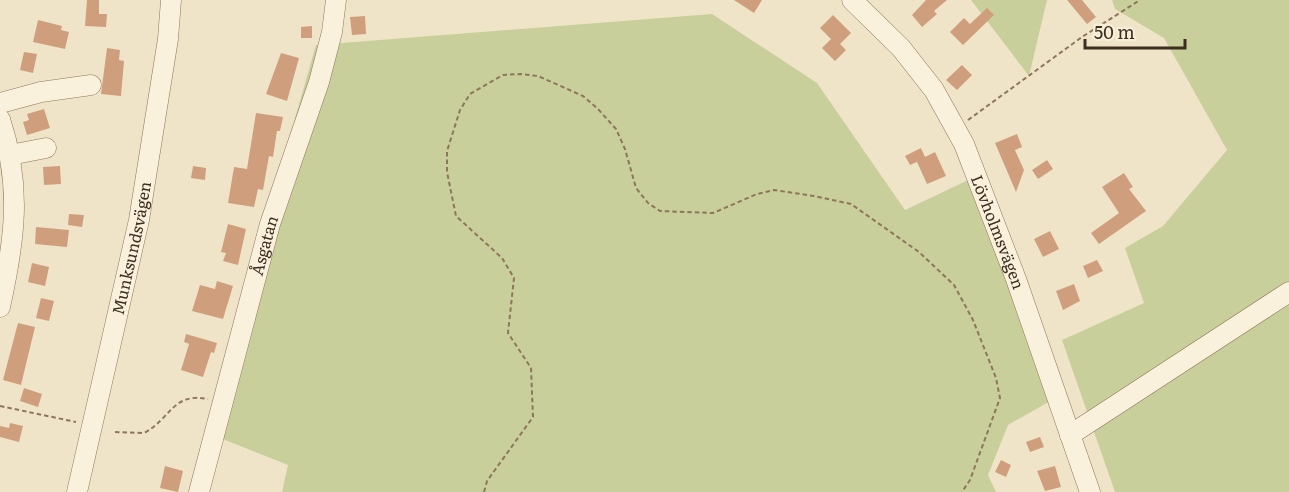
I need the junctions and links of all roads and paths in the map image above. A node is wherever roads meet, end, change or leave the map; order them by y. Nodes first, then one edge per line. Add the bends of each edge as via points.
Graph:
1 (171, 0) edge
2 (336, 0) edge
3 (852, 0) edge
4 (1140, 0) edge
5 (91, 85) dead end
6 (0, 104) edge
7 (0, 119) edge
8 (954, 126) junction
9 (46, 148) dead end
10 (10, 155) junction
11 (1289, 292) edge
12 (0, 307) edge
13 (222, 401) junction
14 (0, 406) edge
15 (76, 423) dead end
16 (115, 432) dead end
17 (1070, 435) junction
18 (77, 492) edge
19 (198, 492) edge
20 (484, 492) edge
21 (962, 492) edge
22 (1090, 492) edge

1 - 18 street, Munksundsvägen via 139,220
2 - 13 street, Åsgatan via 320,82 270,224
3 - 8 street, Lövholmsvägen via 901,48 934,90
4 - 8 path
5 - 6 street via 41,92
7 - 10 street
8 - 17 street, Lövholmsvägen via 990,208
9 - 10 street
10 - 12 street via 16,185 14,221
11 - 17 street
13 - 16 path via 197,396 183,399 144,433
13 - 19 street, Åsgatan
14 - 15 path
17 - 22 street, Lövholmsvägen
20 - 21 path via 533,417 533,379 531,368 508,333 514,278 502,258 456,216 447,151 460,110 470,94 503,75 520,74 538,76 583,96 598,109 616,129 636,188 660,211 713,213 774,190 851,204 919,252 954,285 973,320 1000,398

